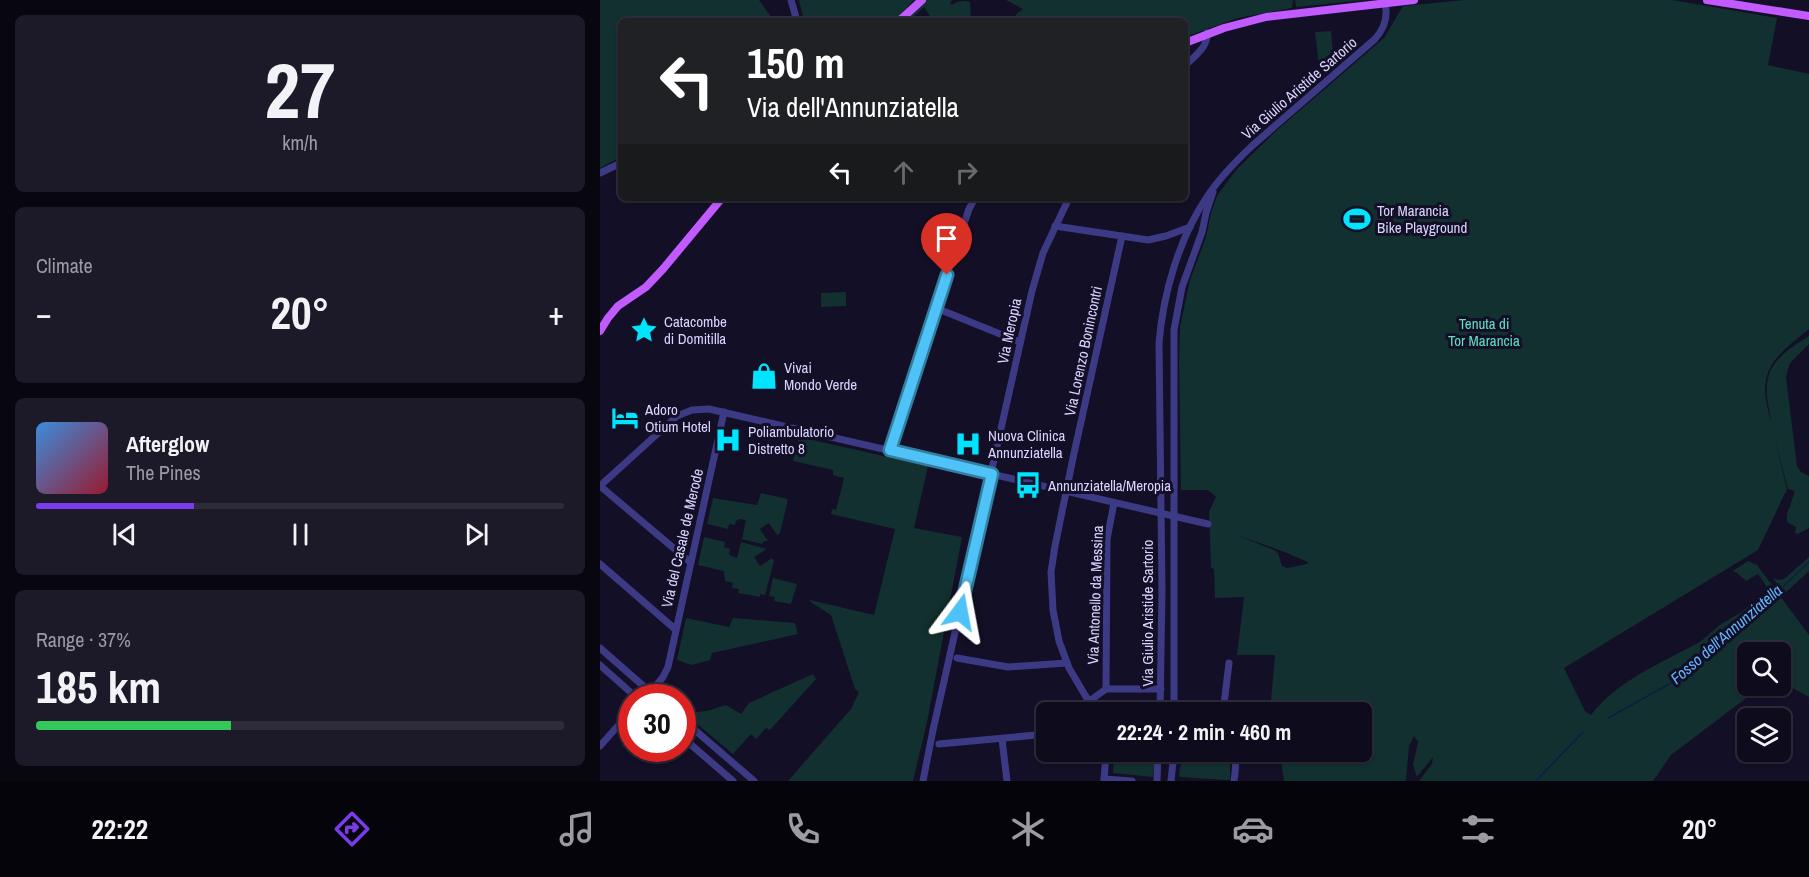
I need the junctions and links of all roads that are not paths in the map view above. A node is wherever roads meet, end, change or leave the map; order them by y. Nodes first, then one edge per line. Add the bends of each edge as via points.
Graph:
1 (791, 0) edge
2 (922, 0) edge
3 (1414, 0) edge
4 (1707, 0) edge
5 (1385, 3) junction
6 (1809, 16) edge
7 (796, 18) edge
8 (902, 18) edge
9 (1207, 33) junction
10 (1188, 42) edge
11 (1188, 63) edge
12 (618, 164) edge
13 (600, 173) edge
14 (1215, 187) junction
15 (720, 201) edge
16 (974, 201) edge
17 (1068, 201) edge
18 (1055, 226) junction
19 (1190, 228) junction
20 (1202, 232) junction
21 (1122, 236) junction
22 (936, 308) junction
23 (600, 331) edge
24 (1020, 342) junction
25 (1159, 376) junction
26 (1174, 376) junction
27 (724, 412) junction
28 (890, 450) junction
29 (992, 474) junction
30 (600, 486) edge
31 (1066, 491) junction
32 (1114, 502) junction
33 (1160, 513) junction
34 (1174, 517) junction
35 (1208, 524) dead end
36 (690, 562) junction
37 (600, 564) edge
38 (675, 629) junction
39 (600, 648) edge
40 (957, 657) dead end
41 (1067, 663) junction
42 (1229, 663) dead end
43 (600, 665) edge
44 (622, 684) edge
45 (642, 684) edge
46 (655, 684) edge
47 (1106, 689) junction
48 (1161, 689) junction
49 (1088, 702) joint
50 (1160, 702) edge
51 (1174, 702) edge
52 (1224, 702) edge
53 (618, 726) edge
54 (696, 731) edge
55 (1036, 735) edge
56 (1002, 739) junction
57 (939, 744) dead end
58 (600, 746) edge
59 (696, 749) edge
60 (1105, 762) edge
61 (1158, 762) edge
62 (1173, 762) edge
63 (1234, 762) edge
64 (1104, 780) edge
65 (733, 781) edge
66 (754, 781) edge
67 (923, 781) edge
68 (1007, 781) edge
69 (1132, 781) edge
70 (1157, 781) edge
71 (1171, 781) edge
72 (1234, 781) edge

1 - 7 street
2 - 8 main road
3 - 5 main road
4 - 6 main road
5 - 9 main road via 1266,17
5 - 14 street, Via Giulio Aristide Sartorio via 1385,19 1375,39 1253,145
9 - 10 main road
9 - 11 street via 1203,47
12 - 13 street
14 - 19 street, Via Giulio Aristide Sartorio
14 - 20 street, Via Giulio Aristide Sartorio
15 - 23 main road via 660,273 618,306
16 - 22 street
17 - 18 street, Via Meropia
18 - 21 street
18 - 24 street, Via Meropia via 1038,269
19 - 20 street
19 - 21 street via 1154,239
19 - 25 street, Via Giulio Aristide Sartorio via 1166,297
20 - 26 street, Via Giulio Aristide Sartorio via 1178,307 1173,340
21 - 31 street, Via Lorenzo Bonincontri
22 - 24 street
22 - 28 street
24 - 29 street, Via Meropia
25 - 26 street
25 - 33 street, Via Giulio Aristide Sartorio
26 - 34 street, Via Giulio Aristide Sartorio
27 - 28 street
27 - 30 street via 698,409 679,415
27 - 36 street, Via del Casale de Merode
28 - 29 street
29 - 31 street
29 - 67 street, Via Meropia
30 - 36 street
31 - 32 street
31 - 41 street, Via Lorenzo Bonincontri via 1051,578 1055,623
32 - 33 street
32 - 47 street, Via Antonello da Messina via 1107,539
33 - 34 street
33 - 48 street, Via Giulio Aristide Sartorio
34 - 35 street
34 - 51 street, Via Giulio Aristide Sartorio
36 - 38 street, Via del Casale de Merode
37 - 38 street
38 - 46 street, Via del Casale de Merode via 667,669
39 - 45 street
40 - 41 street via 1008,667
41 - 49 street, Via Lorenzo Bonincontri
42 - 52 street
43 - 44 street
47 - 48 street
47 - 49 street
48 - 50 street, Via Giulio Aristide Sartorio
53 - 58 street
54 - 66 street
55 - 56 street
56 - 57 street
56 - 68 street
59 - 65 street
60 - 64 street
61 - 70 street
62 - 71 street
63 - 72 street
64 - 69 street

